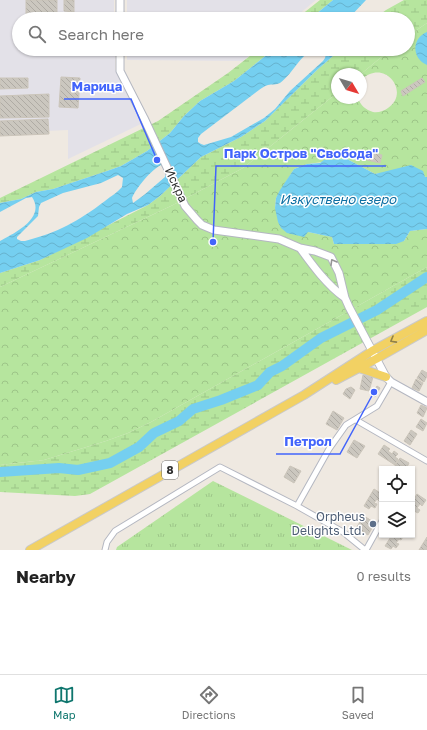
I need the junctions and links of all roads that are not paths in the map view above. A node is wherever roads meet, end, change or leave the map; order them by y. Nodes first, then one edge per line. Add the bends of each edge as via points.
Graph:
1 (120, 0) edge
2 (120, 12) edge
3 (120, 56) edge
4 (300, 248) junction
5 (345, 298) junction
6 (427, 321) edge
7 (427, 330) edge
8 (374, 355) junction
9 (359, 368) junction
10 (388, 380) junction
11 (304, 395) junction
12 (427, 402) edge
13 (356, 420) junction
14 (427, 461) edge
15 (297, 506) junction
16 (379, 526) edge
17 (33, 549) edge
18 (105, 550) edge
19 (365, 550) edge

1 - 2 street
3 - 4 street, Искра via 120,71 185,206 197,220 214,230 279,239
4 - 5 street
5 -> 4 street, Искра via 339,273 331,257
5 - 8 street
6 -> 8 main road, 8
7 - 8 main road, 8
8 - 9 main road, 8
8 - 10 street
8 - 11 main road, 8
9 - 10 main road
9 - 11 main road, 8
10 - 12 street
10 - 13 street via 377,406
11 - 17 main road, 8
13 - 14 street
13 - 15 street via 346,425 329,449
15 - 18 street via 220,467 115,531
15 - 19 street via 343,532
16 - 19 street

